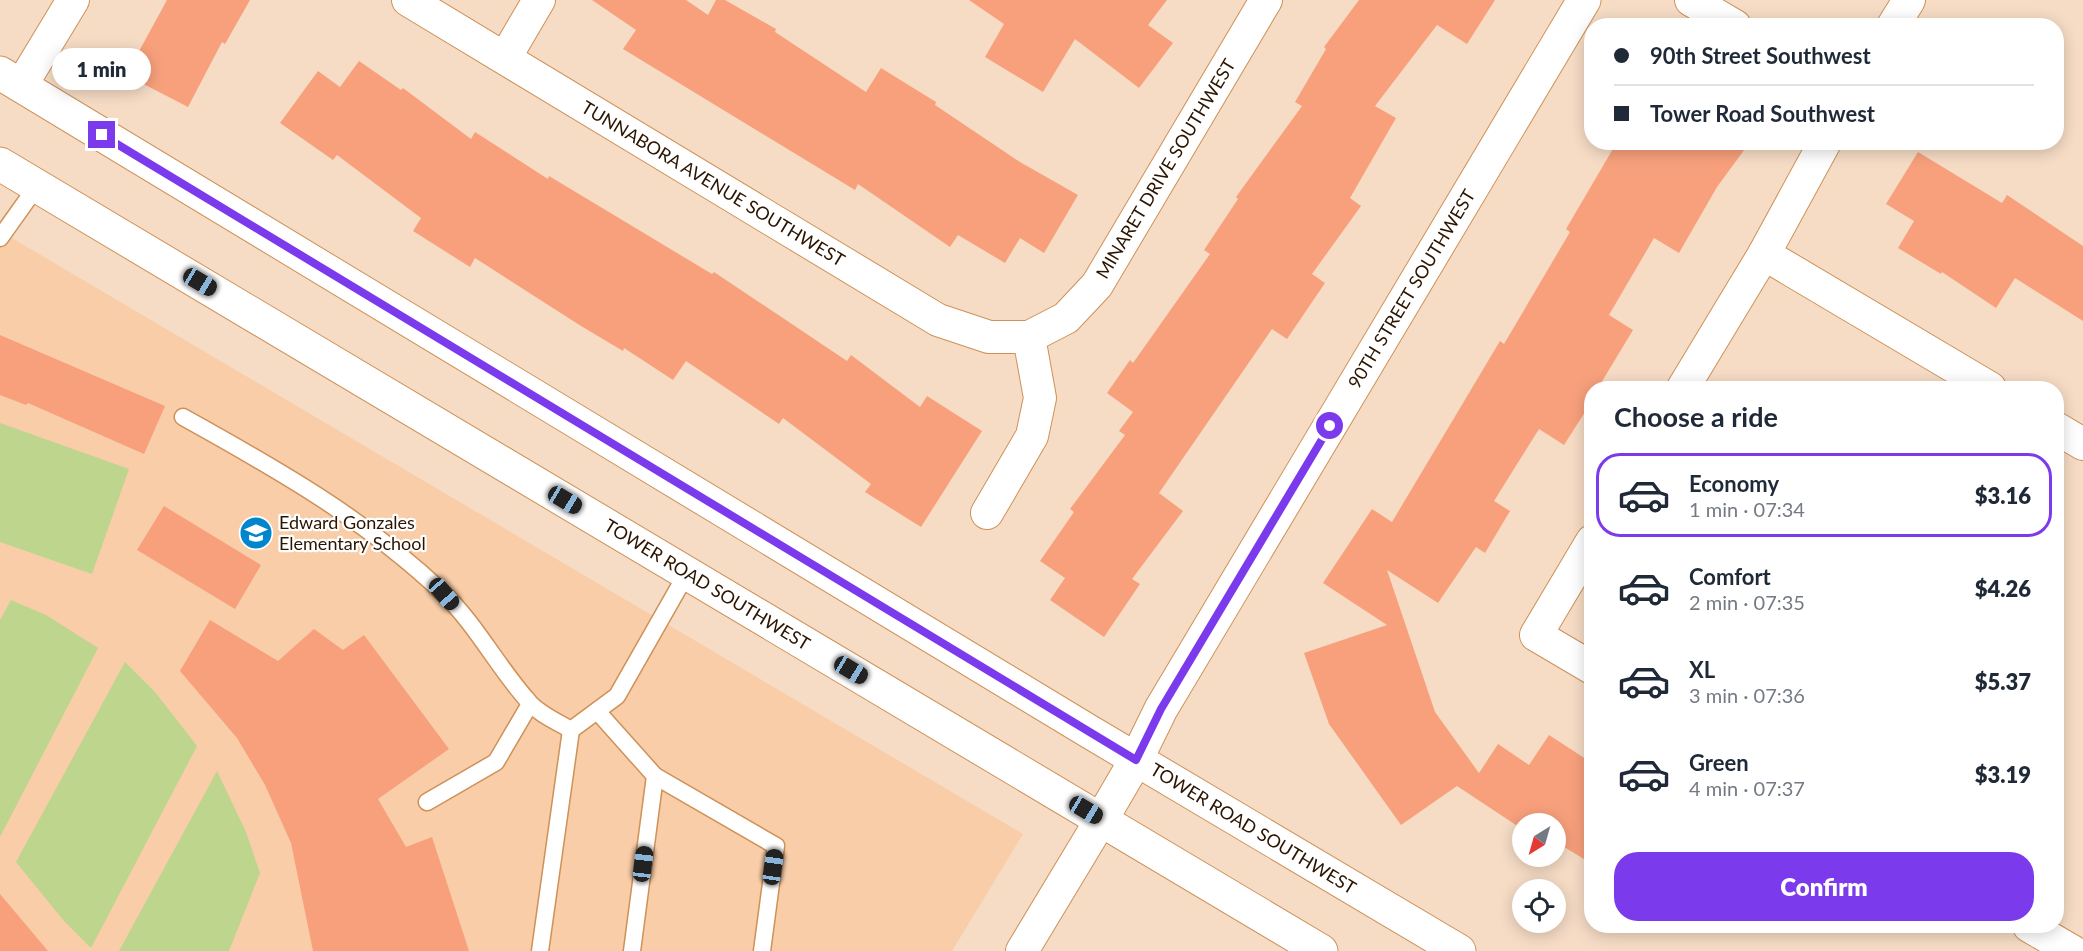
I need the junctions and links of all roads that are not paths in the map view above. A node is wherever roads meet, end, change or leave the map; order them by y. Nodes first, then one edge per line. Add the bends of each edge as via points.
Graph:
1 (73, 0) edge
2 (408, 0) edge
3 (539, 0) edge
4 (1266, 0) edge
5 (1584, 0) edge
6 (1691, 0) edge
7 (1909, 0) edge
8 (1721, 18) edge
9 (1898, 18) edge
10 (505, 58) junction
11 (10, 80) edge
12 (1821, 150) edge
13 (0, 164) edge
14 (37, 186) junction
15 (0, 238) edge
16 (1764, 254) junction
17 (1029, 337) junction
18 (1687, 381) edge
19 (1978, 381) edge
20 (183, 417) dead end
21 (2064, 433) edge
22 (2083, 444) edge
23 (987, 513) dead end
24 (1584, 554) edge
25 (687, 573) junction
26 (1584, 663) edge
27 (530, 704) junction
28 (597, 711) junction
29 (571, 730) junction
30 (1136, 760) junction
31 (655, 776) junction
32 (427, 802) dead end
33 (1101, 820) junction
34 (2041, 933) edge
35 (540, 951) edge
36 (632, 951) edge
37 (762, 951) edge
38 (1022, 951) edge
39 (1321, 951) edge
40 (1459, 951) edge
41 (2072, 951) edge

1 - 11 street
2 - 10 street, TUNNABORA AVENUE SOUTHWEST
3 - 10 street
4 - 17 street, MINARET DRIVE SOUTHWEST via 1097,285 1066,318
5 - 30 street, 90TH STREET SOUTHWEST via 1161,709
6 - 8 street
7 - 9 street
10 - 17 street, TUNNABORA AVENUE SOUTHWEST via 938,320 989,337
11 - 30 street, TOWER ROAD SOUTHWEST
12 - 16 street
13 - 14 street, TOWER ROAD SOUTHWEST
14 - 15 lane
14 - 25 street, TOWER ROAD SOUTHWEST
16 - 18 street
16 - 19 street
17 - 23 street via 1040,398 1032,436
20 - 27 lane via 278,470 382,538 444,594 488,644
21 - 22 street
24 - 26 street via 1536,635
25 - 28 lane via 618,696
25 - 33 street, TOWER ROAD SOUTHWEST
27 - 29 lane
27 - 32 lane via 496,762
28 - 29 lane
28 - 31 lane
29 - 35 lane
30 - 33 street, 90TH STREET SOUTHWEST
30 - 40 street, TOWER ROAD SOUTHWEST
31 - 36 lane
31 - 37 lane via 776,846
33 - 38 street, 90TH STREET SOUTHWEST
33 - 39 street, TOWER ROAD SOUTHWEST
34 - 41 street

